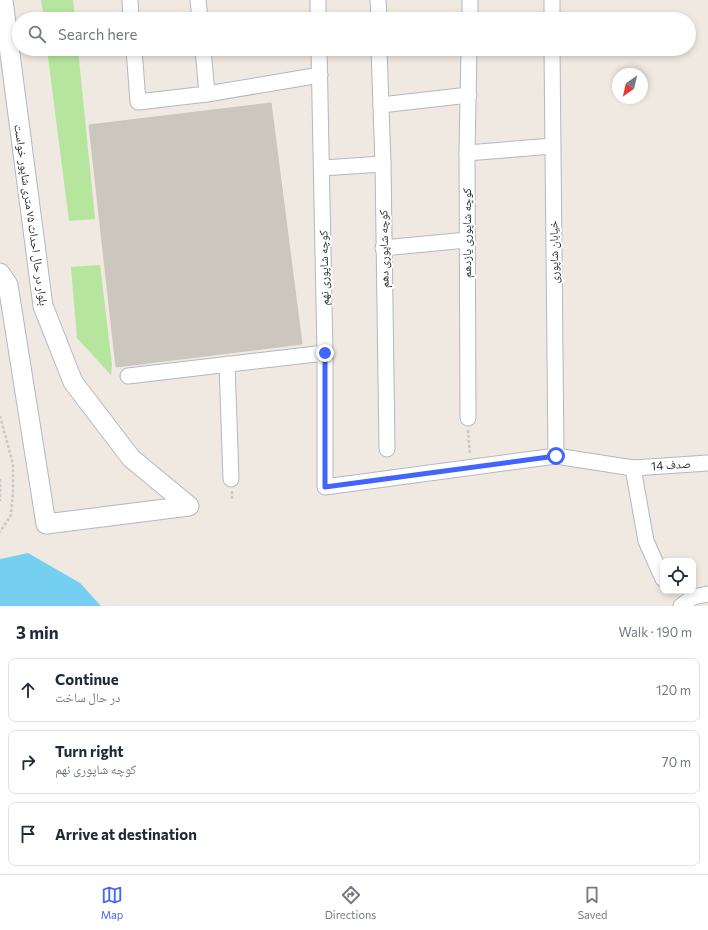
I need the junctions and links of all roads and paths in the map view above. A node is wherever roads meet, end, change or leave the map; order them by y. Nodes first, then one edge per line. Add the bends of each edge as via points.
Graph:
1 (3, 0) edge
2 (130, 0) edge
3 (198, 0) edge
4 (318, 0) edge
5 (378, 0) edge
6 (470, 0) edge
7 (552, 0) edge
8 (131, 12) edge
9 (199, 12) edge
10 (318, 12) edge
11 (379, 12) edge
12 (470, 12) edge
13 (552, 12) edge
14 (135, 56) edge
15 (203, 56) edge
16 (319, 56) edge
17 (379, 56) edge
18 (470, 56) edge
19 (552, 56) edge
20 (320, 75) junction
21 (206, 94) junction
22 (469, 95) junction
23 (381, 105) junction
24 (552, 146) junction
25 (467, 153) junction
26 (383, 164) junction
27 (322, 168) junction
28 (468, 240) junction
29 (383, 248) junction
30 (0, 273) edge
31 (325, 353) junction
32 (227, 364) junction
33 (128, 376) dead end
34 (0, 416) edge
35 (468, 418) joint
36 (387, 449) dead end
37 (556, 456) junction
38 (708, 463) edge
39 (470, 467) junction
40 (633, 468) junction
41 (0, 479) edge
42 (231, 479) dead end
43 (325, 487) joint
44 (0, 501) edge
45 (0, 532) edge
46 (660, 572) edge
47 (708, 594) edge
48 (685, 598) edge

1 - 30 street, بلوار در حال احداث ۷۵ متری شاپور خواست via 43,306 73,382 130,458 189,506 46,524 8,285
2 - 8 street
3 - 9 street
4 - 10 street
5 - 11 street
6 - 12 street
7 - 13 street
14 - 21 street via 138,102
15 - 21 street
16 - 20 street, کوچه شاپوری نهم
17 - 23 street, کوچه شاپوری دهم
18 - 22 street, کوچه شاپوری یازدهم
19 - 24 street, خیابان شاپوری
20 - 21 street
20 - 27 street, کوچه شاپوری نهم
22 - 23 street
22 - 25 street, کوچه شاپوری یازدهم
23 - 26 street, کوچه شاپوری دهم
24 - 25 street
24 - 37 street, خیابان شاپوری
25 - 28 street, کوچه شاپوری یازدهم
26 - 27 street
26 - 29 street, کوچه شاپوری دهم
27 - 31 street, کوچه شاپوری نهم
28 - 29 street
28 - 35 street, کوچه شاپوری یازدهم
29 - 36 street, کوچه شاپوری دهم
31 - 32 street
31 - 43 street, کوچه شاپوری نهم
32 - 33 street
32 - 42 street
34 - 45 path via 13,464 10,515
35 - 39 path
37 - 39 street, صدف 14
37 - 40 street, صدف 14
38 - 40 street, صدف 14
39 - 43 street, صدف 14
40 - 46 street via 646,541
41 - 44 path
47 - 48 street

